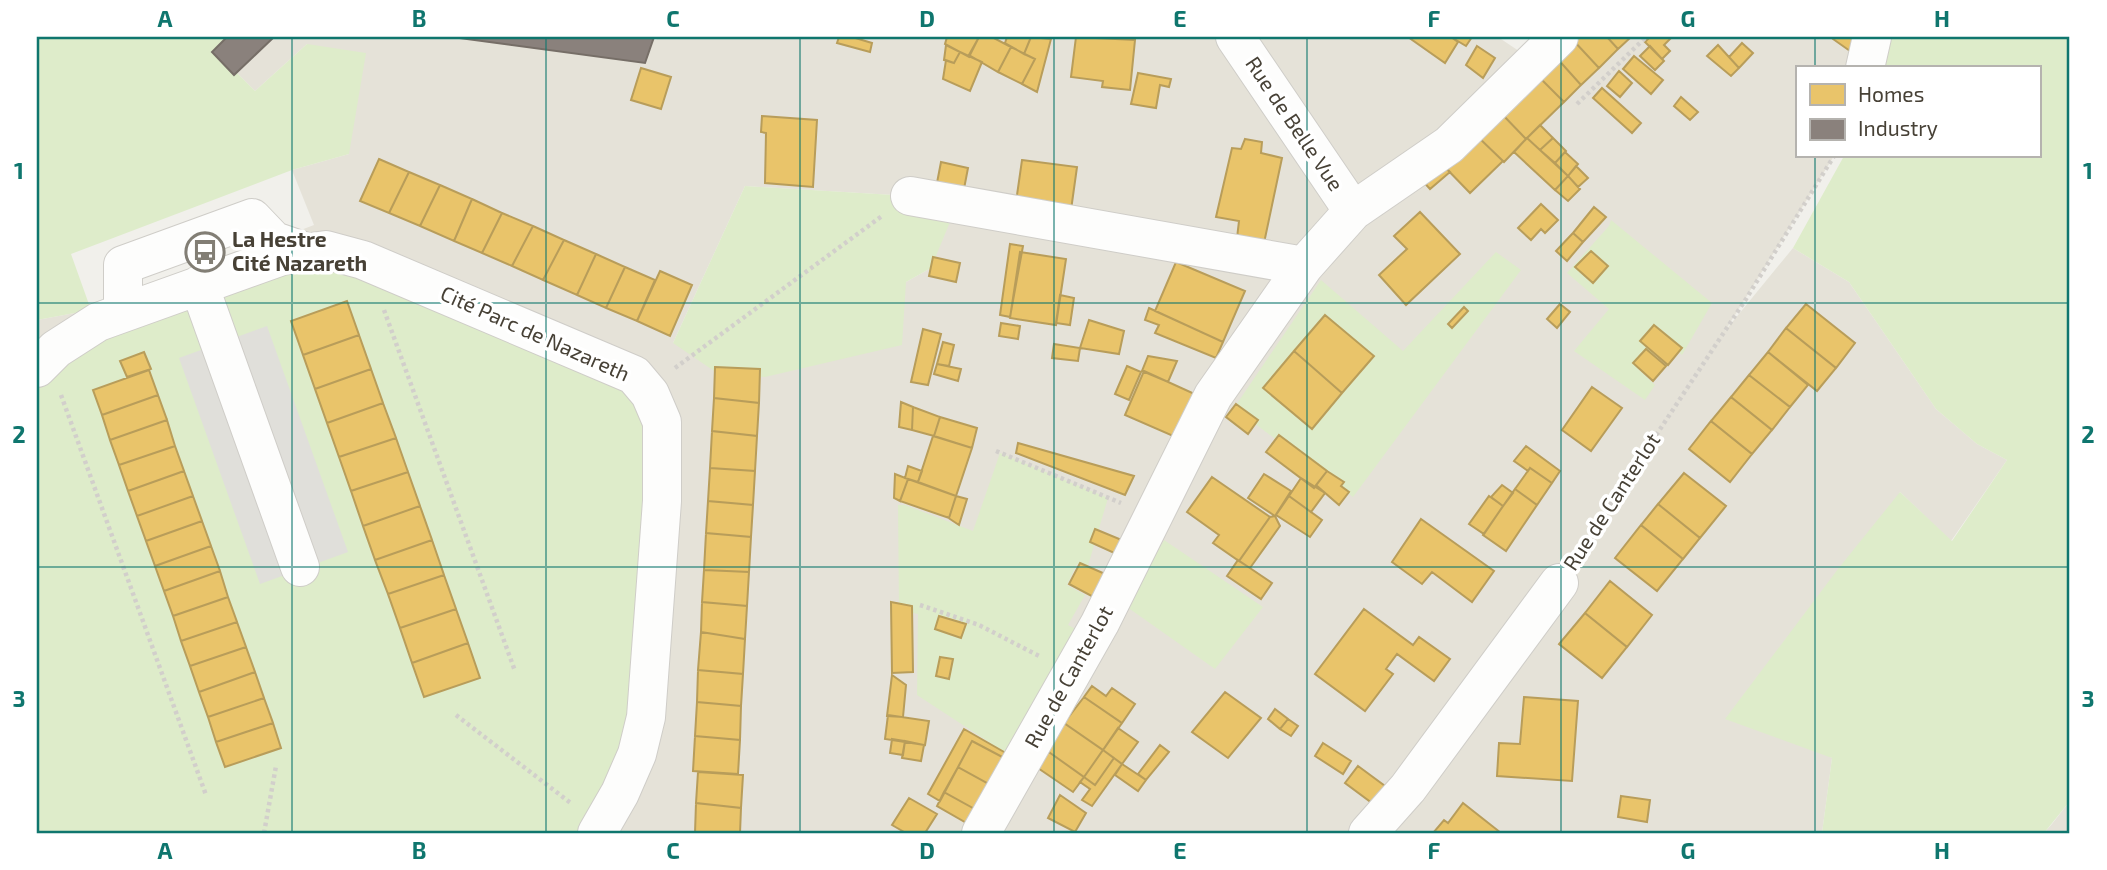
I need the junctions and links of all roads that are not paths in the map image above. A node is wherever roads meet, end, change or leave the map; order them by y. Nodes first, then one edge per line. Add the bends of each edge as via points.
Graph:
1 (1235, 37) edge
2 (1559, 37) edge
3 (1872, 37) edge
4 (1865, 66) edge
5 (910, 196) road end
6 (1353, 211) junction
7 (306, 252) junction
8 (1304, 266) junction
9 (199, 285) junction
10 (123, 311) junction
11 (42, 362) edge
12 (300, 567) dead end
13 (1559, 583) road end
14 (600, 830) edge
15 (981, 833) edge
16 (1368, 833) edge

1 - 6 street, Rue de Belle Vue
2 - 6 street, Rue de Canterlot via 1449,145
3 - 4 street
5 - 8 street
6 - 8 street, Rue de Canterlot
7 - 9 street, Cité Parc de Nazareth
7 - 10 street via 274,241 251,218 123,265
7 - 14 street, Cité Parc de Nazareth via 326,250 366,261 634,375 650,394 662,422 662,501 646,717 637,754
8 - 15 street, Rue de Canterlot via 1213,396 1100,624
9 - 10 street, Cité Parc de Nazareth
9 - 12 street
10 - 11 street, Cité Parc de Nazareth via 98,322
13 - 16 street, Rue de Canterlot via 1408,788

